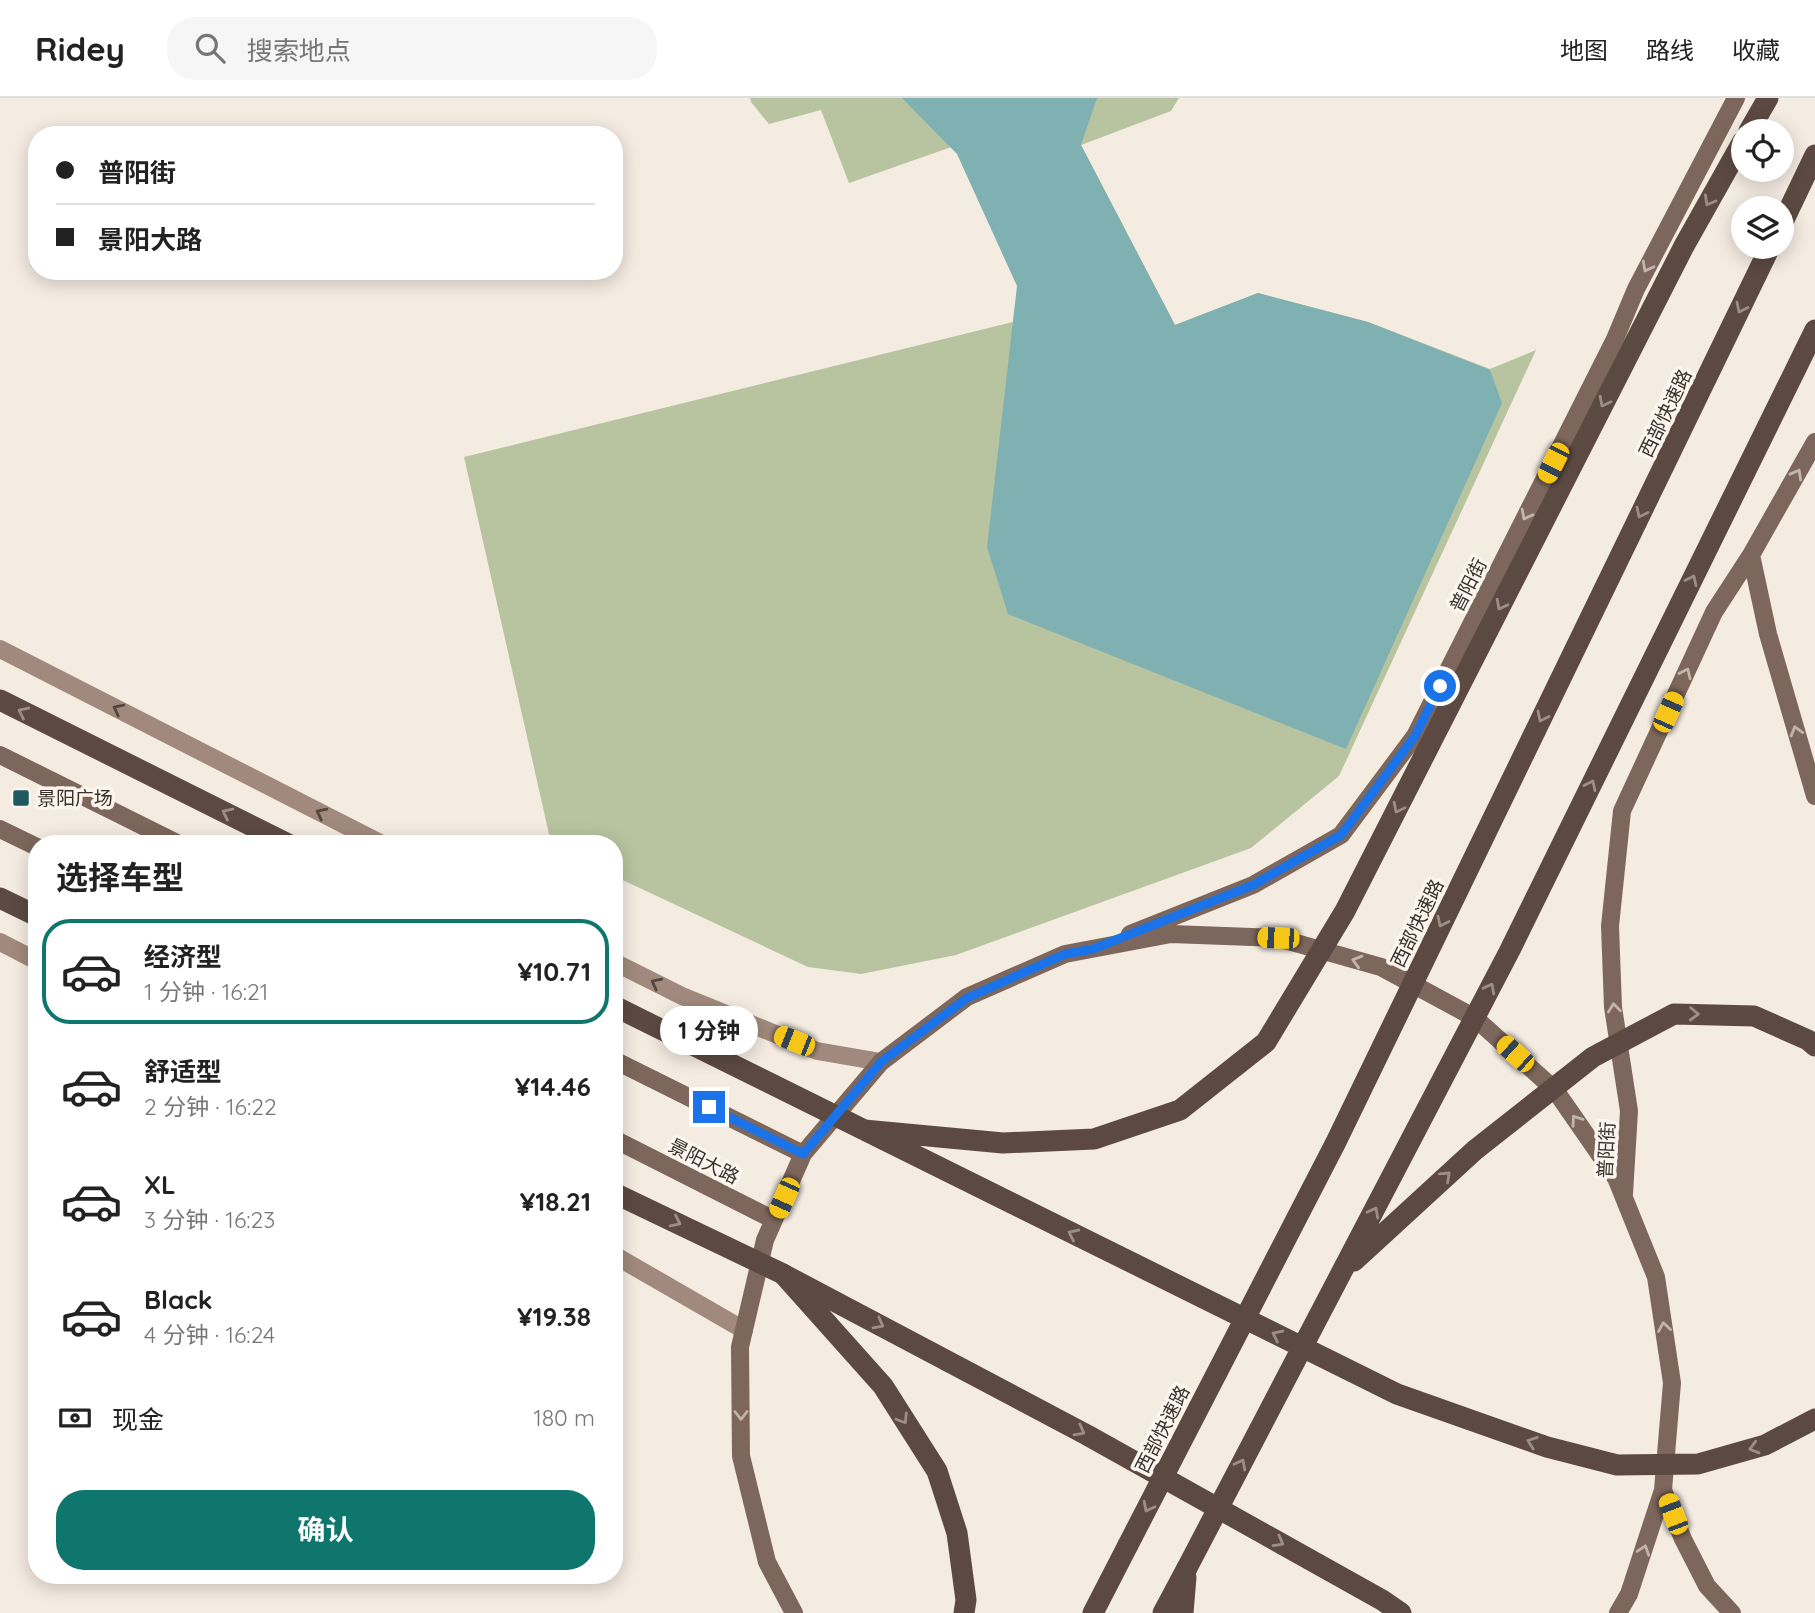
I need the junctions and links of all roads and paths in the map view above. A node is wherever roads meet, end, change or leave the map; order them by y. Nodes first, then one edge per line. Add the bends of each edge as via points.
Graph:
1 (1736, 98) edge
2 (1768, 98) edge
3 (1756, 119) edge
4 (1815, 155) edge
5 (1731, 162) edge
6 (1794, 199) edge
7 (1764, 259) edge
8 (1815, 330) edge
9 (1815, 442) edge
10 (1751, 555) junction
11 (0, 649) edge
12 (0, 700) edge
13 (0, 755) edge
14 (1815, 796) edge
15 (0, 829) edge
16 (161, 835) edge
17 (270, 835) edge
18 (364, 835) edge
19 (28, 843) edge
20 (0, 898) edge
21 (28, 912) edge
22 (0, 942) edge
23 (1093, 949) junction
24 (28, 956) edge
25 (623, 967) edge
26 (623, 1010) edge
27 (1815, 1046) edge
28 (881, 1062) junction
29 (623, 1064) edge
30 (864, 1130) junction
31 (623, 1144) edge
32 (803, 1154) junction
33 (623, 1197) edge
34 (1624, 1197) junction
35 (774, 1220) junction
36 (623, 1260) edge
37 (1342, 1272) junction
38 (781, 1273) junction
39 (744, 1330) junction
40 (1815, 1419) edge
41 (1664, 1490) junction
42 (1187, 1568) junction
43 (794, 1613) edge
44 (964, 1613) edge
45 (1093, 1613) edge
46 (1163, 1613) edge
47 (1183, 1613) edge
48 (1401, 1613) edge
49 (1618, 1613) edge
50 (1732, 1613) edge

1 -> 23 main road, 普阳街 via 1415,736 1341,835 1253,885
2 - 3 highway
4 - 6 highway
5 -> 30 highway, bridge via 1345,911 1266,1042 1180,1110 1094,1139 1003,1143
7 -> 45 highway, 西部快速路, bridge via 1336,1142
37 -> 8 highway, bridge via 1510,950
10 -> 9 main road, 普阳街
14 -> 10 main road via 1768,635
34 -> 10 main road, 普阳街 via 1629,1111 1613,1007 1610,926 1622,811 1714,612
18 -> 11 street
17 -> 12 highway
13 - 16 main road
15 - 19 main road
20 - 21 highway
22 - 24 street
23 - 28 main road via 1065,954 967,998
34 -> 23 main road via 1616,1178 1555,1090 1475,1018 1381,967 1278,938 1171,934
28 -> 25 street via 817,1051 681,996
26 - 30 highway, bridge
37 -> 27 highway, bridge via 1475,1150 1593,1056 1674,1014 1754,1016
28 - 32 main road
29 - 32 main road
40 -> 30 highway, bridge via 1765,1445 1698,1464 1617,1465 1547,1447 1397,1394
31 - 35 main road, 景阳大路
32 - 35 main road
33 -> 38 highway, bridge
41 -> 34 main road via 1672,1383 1656,1277
35 - 39 main road
36 - 39 street
42 -> 37 highway, bridge
38 -> 44 highway via 883,1386 936,1471 957,1533
38 -> 48 highway, bridge via 1087,1435
39 -> 43 main road via 740,1347 741,1456 767,1562
49 -> 41 main road via 1629,1594
41 - 50 main road via 1707,1586
42 - 46 highway
42 - 47 highway

